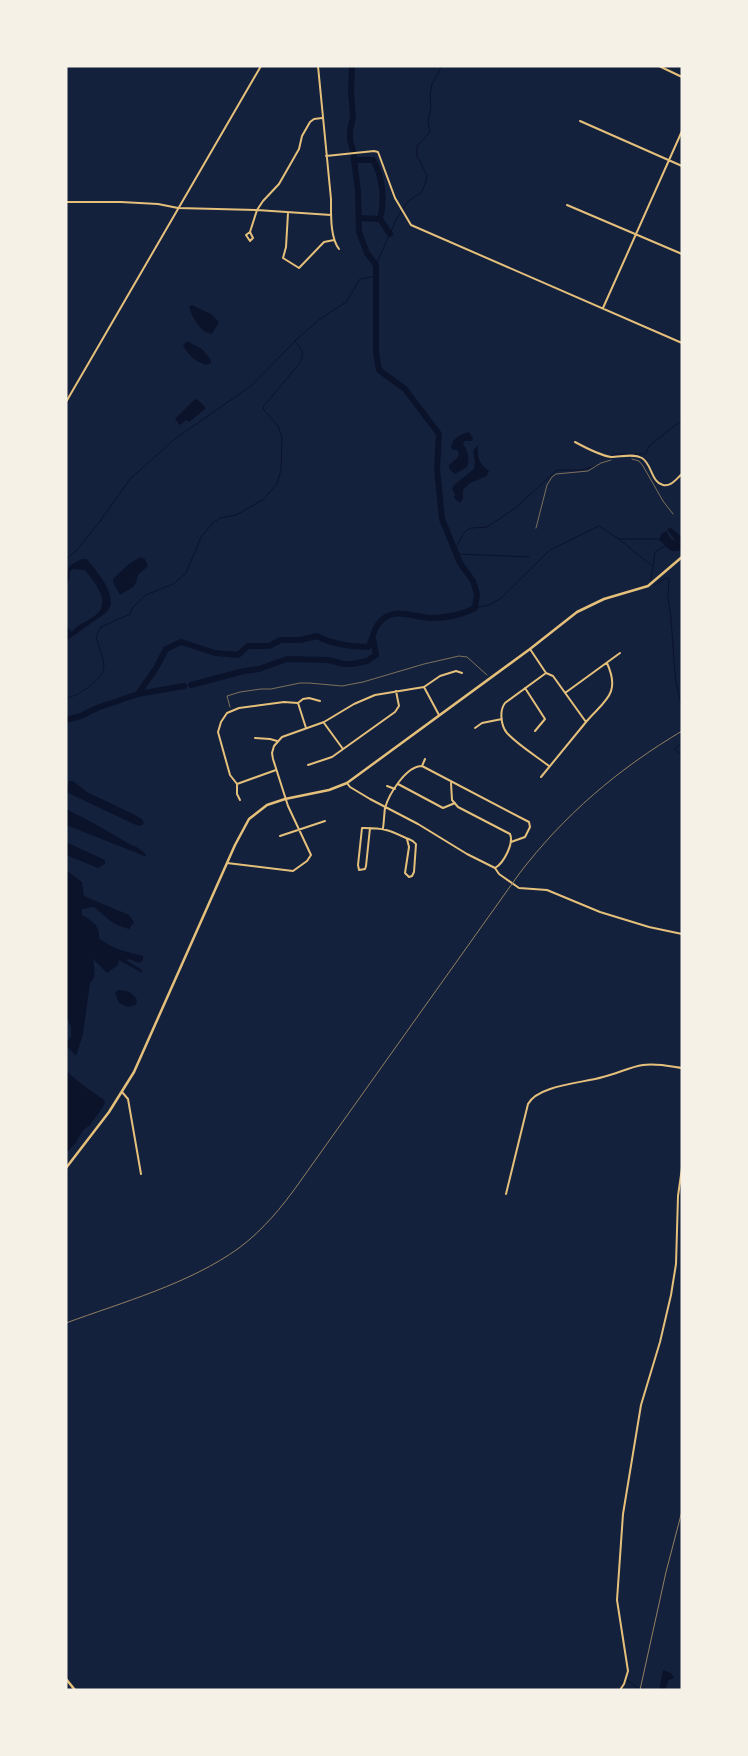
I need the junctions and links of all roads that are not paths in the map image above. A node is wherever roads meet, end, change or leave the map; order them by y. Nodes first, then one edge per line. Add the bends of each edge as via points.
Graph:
1 (261, 66) edge
2 (318, 66) edge
3 (659, 66) edge
4 (682, 77) edge
5 (323, 118) junction
6 (580, 122) dead end
7 (682, 131) edge
8 (326, 156) junction
9 (669, 160) junction
10 (682, 166) edge
11 (66, 202) edge
12 (567, 205) dead end
13 (178, 208) junction
14 (257, 210) junction
15 (288, 212) junction
16 (331, 215) junction
17 (250, 232) dead end
18 (636, 234) junction
19 (334, 240) junction
20 (339, 249) dead end
21 (682, 254) edge
22 (603, 308) junction
23 (682, 342) edge
24 (66, 402) edge
25 (575, 442) dead end
26 (682, 474) edge
27 (682, 557) edge
28 (530, 649) junction
29 (620, 653) dead end
30 (607, 663) junction
31 (462, 673) dead end
32 (546, 673) junction
33 (424, 687) junction
34 (525, 688) junction
35 (396, 690) junction
36 (566, 693) junction
37 (320, 701) dead end
38 (298, 702) junction
39 (438, 715) junction
40 (502, 719) junction
41 (324, 722) junction
42 (586, 722) junction
43 (306, 728) junction
44 (475, 728) dead end
45 (535, 731) dead end
46 (255, 738) dead end
47 (277, 741) junction
48 (343, 749) junction
49 (425, 759) dead end
50 (308, 765) dead end
51 (422, 766) junction
52 (549, 766) junction
53 (276, 770) junction
54 (541, 777) dead end
55 (451, 782) junction
56 (346, 783) junction
57 (237, 784) junction
58 (398, 784) junction
59 (387, 786) dead end
60 (395, 789) junction
61 (286, 799) junction
62 (240, 800) dead end
63 (455, 803) junction
64 (386, 807) junction
65 (325, 821) dead end
66 (370, 828) junction
67 (384, 828) junction
68 (299, 829) junction
69 (280, 836) dead end
70 (407, 838) junction
71 (511, 842) junction
72 (227, 863) junction
73 (495, 868) junction
74 (682, 934) edge
75 (682, 1068) edge
76 (122, 1092) junction
77 (66, 1168) edge
78 (682, 1168) edge
79 (141, 1174) dead end
80 (506, 1194) dead end
81 (66, 1679) edge
82 (73, 1689) edge
83 (620, 1690) edge

1 - 13 street
2 - 5 street
3 - 4 street
5 - 8 street
5 - 14 street via 310,122 279,184
6 - 9 street
7 - 9 street
8 - 16 street
8 - 22 street via 378,152 395,198 411,225
9 - 10 street
9 - 18 street
11 - 13 street via 126,202
12 - 18 street
13 - 14 street
13 - 24 street
14 - 15 street
14 - 17 street
15 - 16 street
15 - 19 street via 286,247 282,258 299,268 324,242
16 - 19 street
18 - 21 street
18 - 22 street
19 - 20 street
22 - 23 street
25 - 26 street via 603,455 640,457 663,485 673,483
27 - 28 main road via 648,586 604,599 577,612
28 - 32 street
28 - 39 main road
29 - 30 street
30 - 36 street
30 - 42 street via 614,686
31 - 33 street via 456,670
32 - 34 street
32 - 36 street via 553,676
33 - 35 street
33 - 39 street
34 - 40 street via 503,706
34 - 45 street via 545,720
35 - 41 street via 365,698
35 - 48 street via 398,706 395,712
36 - 42 street
37 - 38 street via 309,698
38 - 43 street
38 - 57 street via 227,713 218,732 230,776
39 - 56 main road
40 - 44 street via 482,723
40 - 52 street via 506,733
41 - 43 street
41 - 48 street
42 - 52 street
43 - 47 street
46 - 47 street
47 - 53 street via 272,753
48 - 50 street via 327,760
49 - 51 street
51 - 55 street
51 - 58 street via 402,777
52 - 54 street
53 - 57 street
53 - 61 street
55 - 63 street
55 - 71 street via 529,822 525,837
56 - 61 main road
56 - 64 street
57 - 62 street
58 - 60 street
58 - 63 street via 442,808
59 - 60 street
60 - 64 street
61 - 68 street
61 - 72 main road via 267,805 249,819
63 - 71 street via 508,832
64 - 67 street
64 - 73 street
65 - 68 street
66 - 66 street via 362,828 361,831 359,870 366,866
66 - 67 street
67 - 70 street
68 - 69 street
68 - 72 street via 311,855 293,871
70 - 70 street via 405,873 409,877 414,872 417,849 414,841
71 - 73 street via 500,865
72 - 76 main road via 146,1047
73 - 74 street via 516,886 547,890 600,912
75 - 80 street via 653,1064 640,1066 551,1089 533,1097 528,1104
76 - 77 main road
76 - 79 street via 128,1100
78 - 83 street via 671,1294 641,1406 623,1514 617,1600 628,1671
81 - 82 main road

